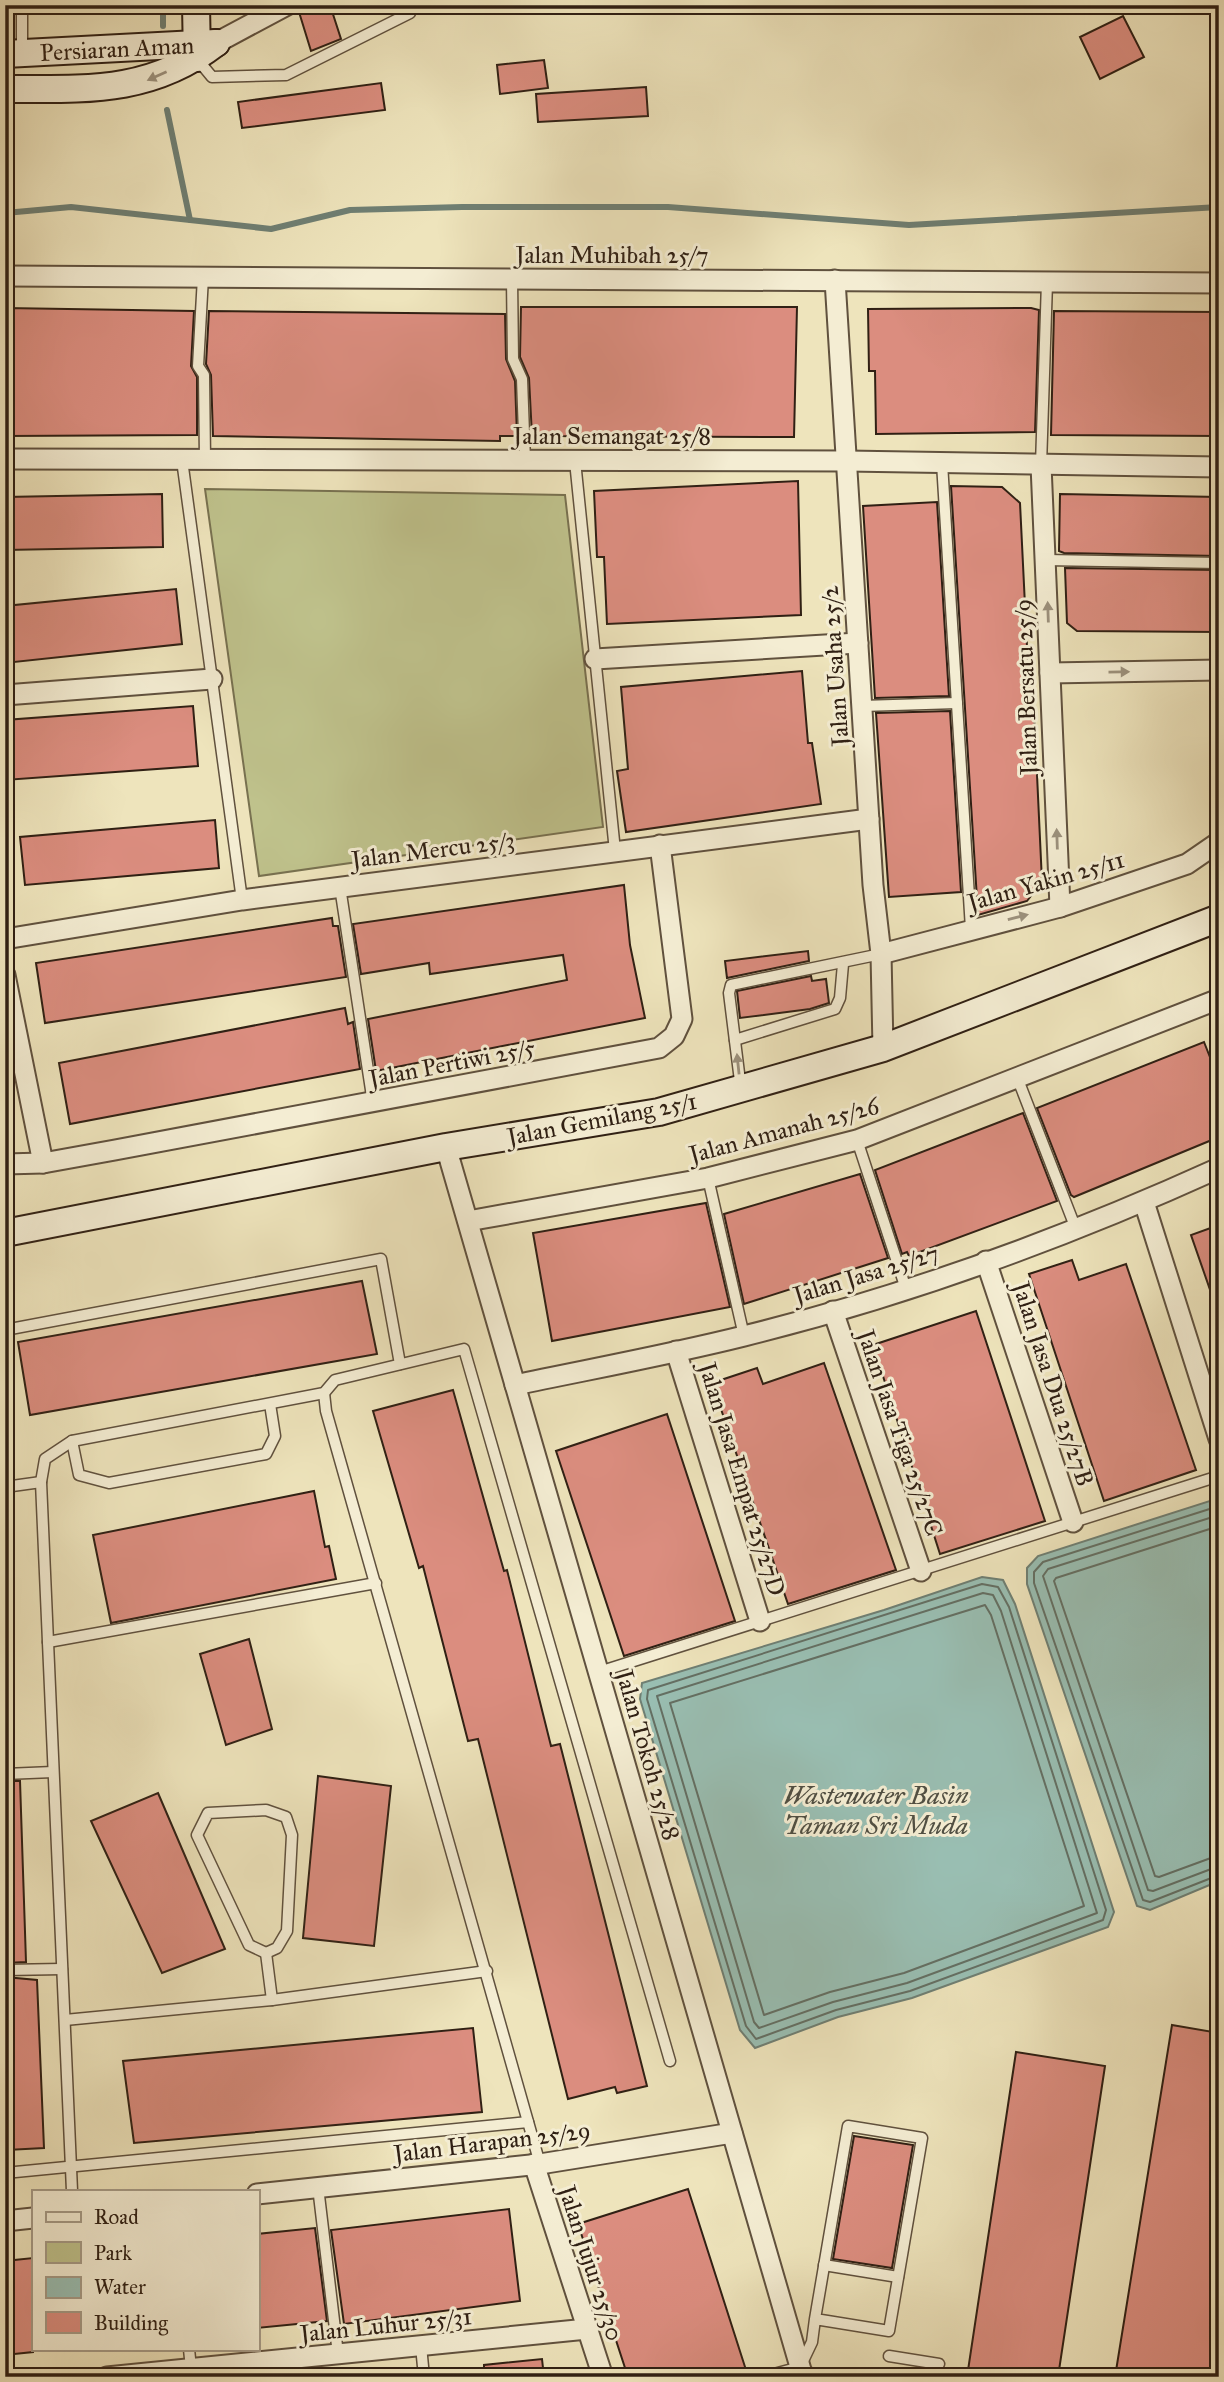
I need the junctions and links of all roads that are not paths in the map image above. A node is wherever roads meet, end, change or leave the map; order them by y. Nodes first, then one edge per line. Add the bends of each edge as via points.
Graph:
1 (22, 5) edge
2 (196, 5) edge
3 (287, 5) edge
4 (410, 13) dead end
5 (203, 49) junction
6 (14, 54) edge
7 (5, 89) edge
8 (5, 276) edge
9 (204, 277) junction
10 (512, 279) junction
11 (835, 280) junction
12 (1048, 282) junction
13 (1219, 283) edge
14 (5, 458) edge
15 (182, 460) junction
16 (205, 460) junction
17 (525, 461) junction
18 (575, 461) junction
19 (846, 461) junction
20 (942, 463) junction
21 (1041, 466) junction
22 (1219, 467) edge
23 (1045, 560) junction
24 (1219, 563) edge
25 (858, 643) junction
26 (595, 659) junction
27 (1219, 670) edge
28 (1050, 673) junction
29 (212, 679) junction
30 (5, 695) edge
31 (957, 703) junction
32 (862, 706) junction
33 (869, 819) junction
34 (1219, 842) edge
35 (660, 845) junction
36 (615, 851) junction
37 (340, 887) junction
38 (242, 900) junction
39 (1060, 907) junction
40 (1219, 918) edge
41 (971, 929) junction
42 (5, 939) edge
43 (881, 954) junction
44 (843, 964) junction
45 (5, 975) edge
46 (1219, 999) edge
47 (735, 1040) junction
48 (883, 1048) junction
49 (1017, 1077) junction
50 (741, 1089) junction
51 (373, 1103) junction
52 (857, 1140) junction
53 (446, 1147) junction
54 (43, 1163) junction
55 (5, 1164) edge
56 (1219, 1168) edge
57 (708, 1178) junction
58 (1144, 1202) junction
59 (468, 1222) junction
60 (1076, 1229) junction
61 (5, 1233) edge
62 (986, 1261) junction
63 (906, 1289) junction
64 (833, 1311) junction
65 (5, 1331) edge
66 (744, 1336) junction
67 (676, 1351) junction
68 (400, 1364) junction
69 (515, 1385) junction
70 (324, 1393) junction
71 (270, 1404) junction
72 (1219, 1439) edge
73 (72, 1441) junction
74 (1219, 1476) edge
75 (41, 1482) junction
76 (5, 1487) edge
77 (1073, 1522) junction
78 (921, 1571) junction
79 (376, 1583) junction
80 (760, 1621) junction
81 (48, 1642) junction
82 (599, 1672) junction
83 (53, 1772) junction
84 (5, 1774) edge
85 (266, 1953) junction
86 (62, 1969) junction
87 (5, 1970) edge
88 (487, 1971) junction
89 (272, 2000) junction
90 (65, 2020) junction
91 (670, 2061) dead end
92 (528, 2122) junction
93 (732, 2133) junction
94 (537, 2164) junction
95 (70, 2169) junction
96 (5, 2174) edge
97 (318, 2187) junction
98 (72, 2190) edge
99 (259, 2194) edge
100 (32, 2218) edge
101 (5, 2221) edge
102 (824, 2265) junction
103 (898, 2277) junction
104 (815, 2319) junction
105 (587, 2329) junction
106 (421, 2346) junction
107 (338, 2354) junction
108 (889, 2356) dead end
109 (190, 2359) edge
110 (939, 2364) dead end
111 (807, 2373) edge
112 (171, 2374) edge
113 (107, 2377) edge
114 (424, 2377) edge
115 (603, 2377) edge
116 (762, 2377) edge

1 - 6 lane
2 - 5 street
3 - 5 street
4 - 5 lane via 286,75 212,76
5 - 6 street, Persiaran Aman
5 -> 7 street, Persiaran Aman via 145,82 85,89
8 - 9 street, Jalan Muhibah 25/7
9 - 10 street, Jalan Muhibah 25/7
9 - 16 lane via 198,366 204,375
10 - 11 street, Jalan Muhibah 25/7
10 - 17 lane via 513,359 522,379
11 - 12 street, Jalan Muhibah 25/7
11 - 19 street, Jalan Usaha 25/2
12 - 13 street, Jalan Muhibah 25/7
12 - 21 lane
14 - 15 street, Jalan Semangat 25/8
15 - 16 street, Jalan Semangat 25/8
15 - 29 lane
16 - 17 street, Jalan Semangat 25/8
17 - 18 street, Jalan Semangat 25/8
18 - 19 street, Jalan Semangat 25/8
18 - 26 lane
19 - 20 street, Jalan Semangat 25/8
19 - 25 street, Jalan Usaha 25/2
20 - 21 street, Jalan Semangat 25/8
20 - 31 lane
21 - 22 street, Jalan Semangat 25/8
21 - 23 street, Jalan Bersatu 25/9
23 - 24 lane
28 -> 23 street, Jalan Bersatu 25/9
25 - 26 street
25 - 32 street, Jalan Usaha 25/2
26 - 36 lane
28 -> 27 street
39 -> 28 street, Jalan Bersatu 25/9
29 - 30 street
29 - 38 lane
31 - 32 lane
31 - 41 lane
32 - 33 street, Jalan Usaha 25/2
33 - 35 street, Jalan Mercu 25/3
33 - 43 street, Jalan Usaha 25/2
34 - 39 street, Jalan Yakin 25/11 via 1188,864
35 - 36 street, Jalan Mercu 25/3
35 - 51 street, Jalan Pertiwi 25/5 via 682,1019 674,1036 659,1048
36 - 37 street, Jalan Mercu 25/3
37 - 38 street, Jalan Mercu 25/3
37 - 51 lane
38 - 42 street, Jalan Mercu 25/3
41 -> 39 street, Jalan Yakin 25/11
40 - 48 street, Jalan Gemilang 25/1
41 - 43 street, Jalan Yakin 25/11
43 - 44 lane
43 - 48 street, Jalan Usaha 25/2
44 - 47 lane via 835,1009
44 - 47 lane via 731,985
45 - 54 street
46 - 49 street, Jalan Amanah 25/26
50 -> 47 lane
48 - 50 street, Jalan Gemilang 25/1
49 - 52 street, Jalan Amanah 25/26
49 - 60 lane
50 - 53 street, Jalan Gemilang 25/1 via 659,1112
51 - 54 street, Jalan Pertiwi 25/5
52 - 57 street, Jalan Amanah 25/26
52 - 63 lane
53 - 59 street, Jalan Tokoh 25/28
53 - 61 street, Jalan Gemilang 25/1
54 - 55 street, Jalan Pertiwi 25/5
56 - 58 street, Jalan Jasa 25/27
57 - 59 street, Jalan Amanah 25/26
57 - 66 lane
58 - 60 street, Jalan Jasa 25/27
58 - 72 street
59 - 69 street, Jalan Tokoh 25/28
60 - 62 street, Jalan Jasa 25/27
62 - 63 street, Jalan Jasa 25/27
62 - 77 street, Jalan Jasa Dua 25/27B
63 - 64 street, Jalan Jasa 25/27
64 - 66 street, Jalan Jasa 25/27
64 - 78 street, Jalan Jasa Tiga 25/27C
65 - 68 lane via 381,1259
66 - 67 street, Jalan Jasa 25/27
67 - 69 street, Jalan Jasa 25/27
67 - 80 street, Jalan Jasa Empat 25/27D
68 - 70 lane via 335,1380
68 - 91 lane via 464,1349
69 - 82 street, Jalan Tokoh 25/28
70 - 71 lane
70 - 79 lane
71 - 73 lane
71 - 73 lane via 275,1436 266,1454 174,1472 109,1483 79,1475
73 - 75 lane via 45,1459
74 - 77 lane
75 - 76 lane
75 - 81 lane
77 - 78 lane
78 - 80 lane
79 - 81 lane
79 - 88 lane
80 - 82 lane
81 - 83 lane
82 - 93 street, Jalan Tokoh 25/28
83 - 84 lane
83 - 86 lane
85 - 85 lane via 249,1945 197,1835 208,1813 267,1810 286,1816 292,1835 287,1931 277,1948
85 - 89 lane
86 - 87 lane
86 - 90 lane
88 - 89 lane
88 - 92 lane
89 - 90 lane
90 - 95 lane
92 - 94 lane
92 - 95 lane
93 - 94 street, Jalan Harapan 25/29
93 - 111 street, Jalan Tokoh 25/28
94 - 97 street, Jalan Harapan 25/29
94 - 105 street, Jalan Jujur 25/30
95 - 96 lane
95 - 98 lane
97 - 99 street, Jalan Harapan 25/29
97 - 107 lane
100 - 101 street
102 - 103 lane
102 - 103 lane via 848,2126 873,2130 922,2138
102 - 104 lane
103 - 104 lane via 889,2331
104 - 111 lane
105 - 106 street, Jalan Luhur 25/31
105 - 115 street, Jalan Jujur 25/30
106 - 107 street, Jalan Luhur 25/31
106 - 114 lane
107 - 109 street, Jalan Luhur 25/31
108 - 110 lane
109 - 112 street, Jalan Luhur 25/31
111 - 116 lane
112 - 113 street, Jalan Luhur 25/31

